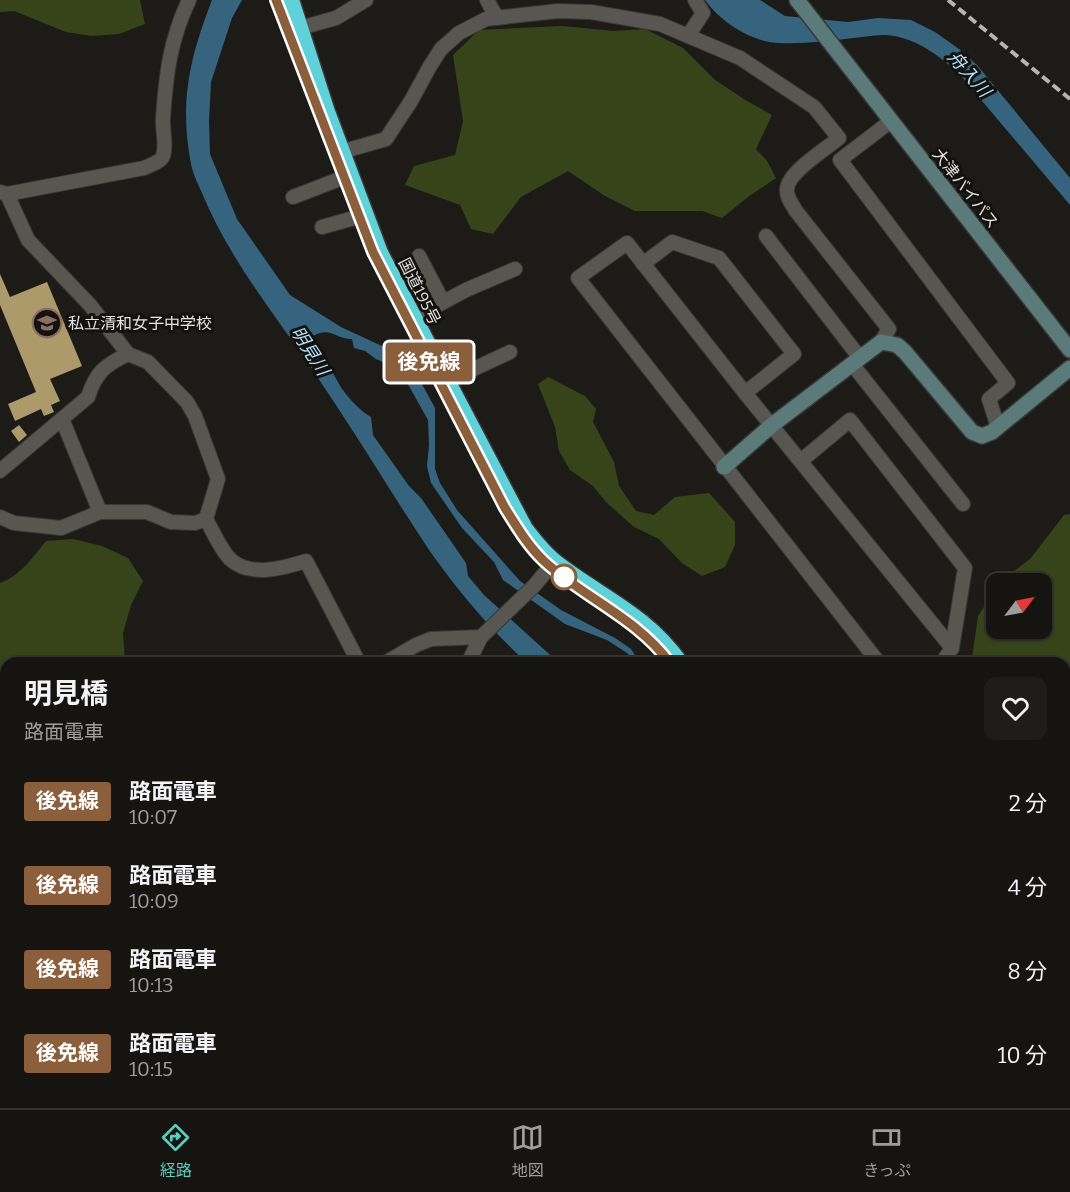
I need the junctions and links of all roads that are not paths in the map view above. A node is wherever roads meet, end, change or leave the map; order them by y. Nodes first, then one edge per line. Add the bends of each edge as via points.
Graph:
1 (189, 0) edge
2 (290, 0) edge
3 (366, 0) edge
4 (487, 0) edge
5 (695, 0) edge
6 (797, 0) edge
7 (497, 18) junction
8 (300, 28) junction
9 (688, 36) junction
10 (891, 120) junction
11 (341, 152) junction
12 (350, 175) junction
13 (3, 193) edge
14 (293, 197) dead end
15 (365, 215) junction
16 (322, 227) dead end
17 (766, 236) dead end
18 (419, 256) dead end
19 (643, 264) junction
20 (515, 268) dead end
21 (443, 302) junction
22 (412, 319) junction
23 (881, 342) junction
24 (1070, 350) edge
25 (510, 352) dead end
26 (128, 354) junction
27 (856, 361) junction
28 (1070, 368) edge
29 (446, 382) junction
30 (746, 393) junction
31 (62, 419) junction
32 (772, 425) junction
33 (998, 427) junction
34 (802, 460) junction
35 (724, 467) junction
36 (0, 471) edge
37 (963, 504) dead end
38 (100, 512) junction
39 (0, 517) edge
40 (206, 519) junction
41 (554, 562) junction
42 (484, 634) junction
43 (952, 648) junction
44 (356, 657) edge
45 (395, 657) edge
46 (471, 657) edge
47 (674, 657) edge
48 (874, 657) edge
49 (946, 657) edge

1 - 13 street via 166,73 164,155 160,160 144,168
2 - 8 highway, 国道195号
3 - 8 street via 336,18
4 - 7 street
5 - 9 street via 703,13
6 - 10 street, 大津バイパス
7 - 9 street via 558,11 591,12 660,24
7 - 11 street via 486,19 459,33 441,49 386,139
8 - 11 highway, 国道195号
9 - 23 street via 740,58 814,107 838,138 794,174 788,182 787,195 889,329
10 - 24 street, 大津バイパス
10 - 33 street via 840,160 1008,383 990,399
11 - 12 highway, 国道195号
12 - 14 street
12 - 15 highway, 国道195号
13 - 26 street via 28,240 90,305
15 - 16 street
15 - 22 highway, 国道195号
17 - 27 street
18 - 21 street
19 - 30 street
19 - 30 street via 672,242 718,258 794,354
19 - 35 street via 627,243 578,279
20 - 21 street
21 - 22 street
22 - 29 highway, 国道195号
23 - 27 street
23 - 33 street via 905,351 972,432 982,436
25 - 29 street
26 - 31 street via 107,364 93,380 88,397
26 - 40 street via 148,362 195,416 218,479
27 - 32 street
27 - 37 street
28 - 33 street
29 - 41 highway, 国道195号 via 524,529
30 - 32 street
31 - 36 street
31 - 38 street
32 - 34 street
32 - 35 street
34 - 43 street
34 - 43 street via 850,420 964,568
35 - 48 street
38 - 39 street via 61,528 14,523
38 - 40 street via 147,512 171,522 195,524
40 - 44 street via 230,559 243,566 262,570 306,561
41 - 42 street
41 - 47 highway, 国道195号 via 639,620
42 - 45 street via 431,639
42 - 46 street
43 - 49 street

